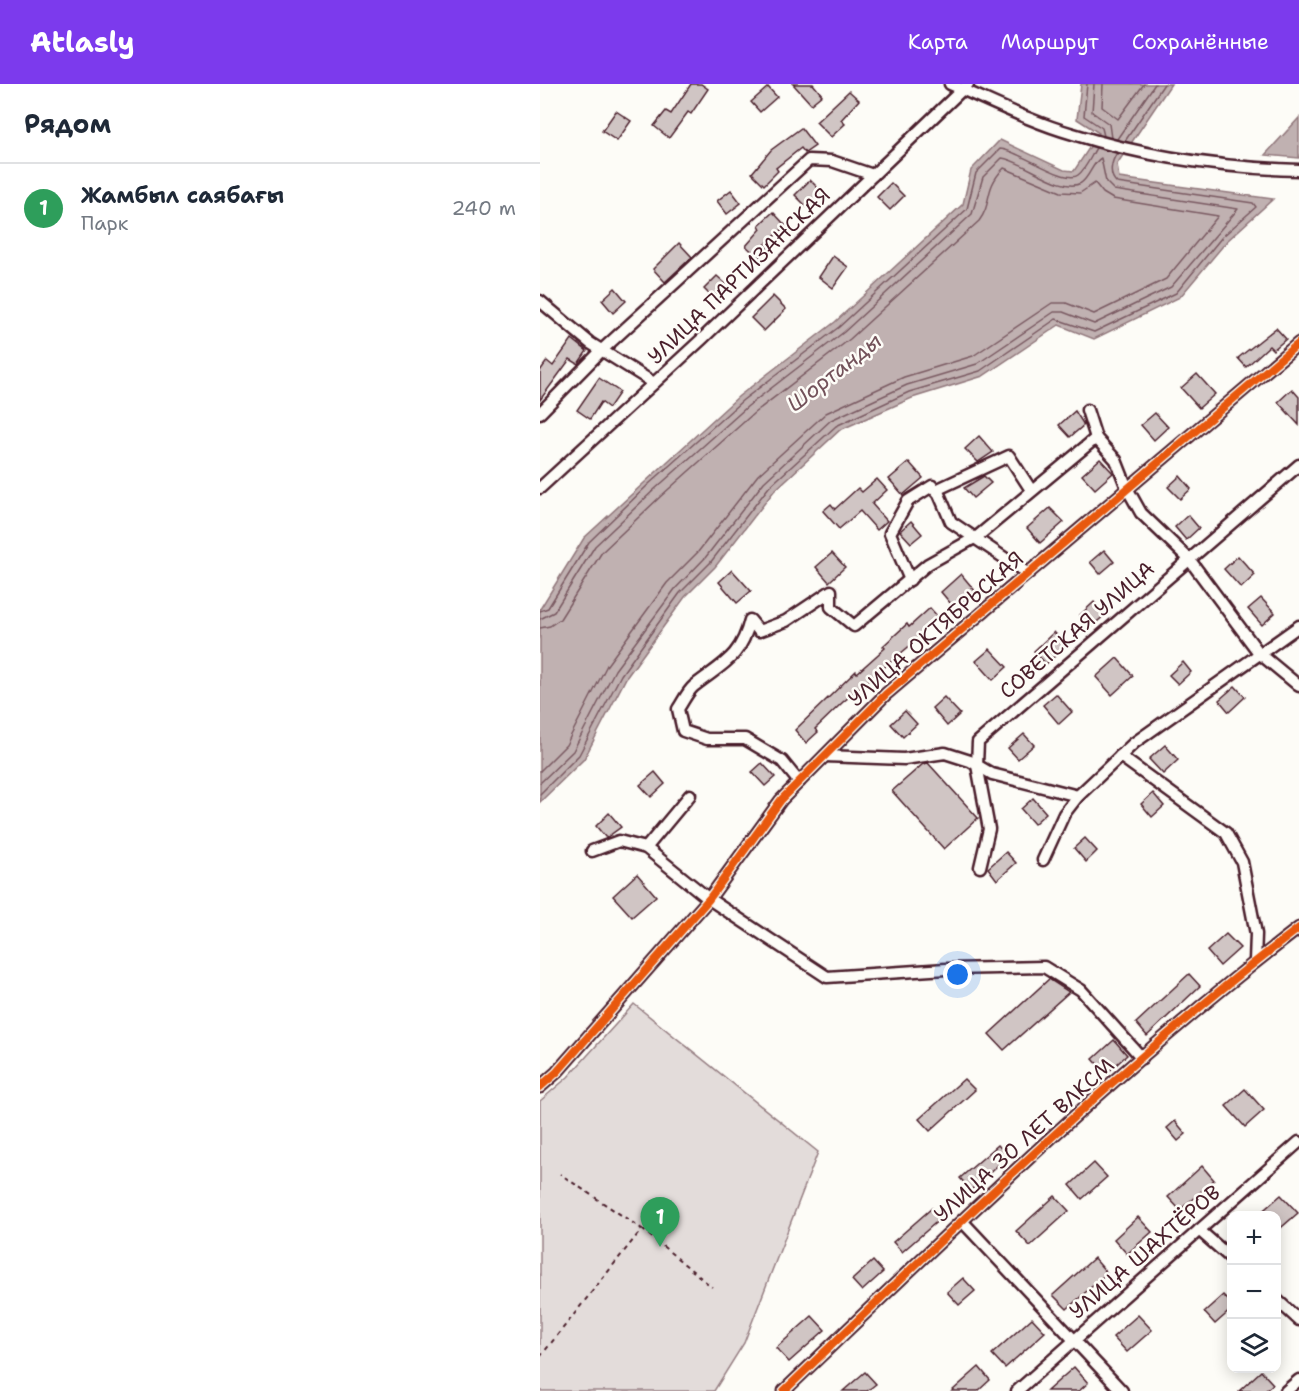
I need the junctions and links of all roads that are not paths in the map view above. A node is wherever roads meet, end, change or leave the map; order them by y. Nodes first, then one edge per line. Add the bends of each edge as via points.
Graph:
1 (950, 84) edge
2 (965, 87) edge
3 (1299, 170) edge
4 (873, 175) junction
5 (540, 301) edge
6 (1299, 343) edge
7 (602, 350) junction
8 (654, 383) junction
9 (1087, 410) dead end
10 (540, 413) edge
11 (1096, 438) junction
12 (1299, 465) edge
13 (540, 488) edge
14 (1127, 488) junction
15 (936, 490) junction
16 (1031, 490) junction
17 (972, 539) junction
18 (1189, 558) junction
19 (1026, 573) junction
20 (910, 580) junction
21 (1299, 626) edge
22 (1259, 653) junction
23 (1299, 686) edge
24 (825, 756) junction
25 (1120, 756) junction
26 (977, 765) junction
27 (799, 782) junction
28 (690, 795) dead end
29 (1078, 796) junction
30 (646, 848) junction
31 (592, 851) dead end
32 (1044, 860) dead end
33 (980, 867) dead end
34 (709, 898) junction
35 (1299, 928) edge
36 (1255, 961) junction
37 (1142, 1058) junction
38 (540, 1088) edge
39 (1299, 1142) edge
40 (962, 1221) junction
41 (1199, 1230) junction
42 (1227, 1255) edge
43 (1281, 1303) edge
44 (1297, 1315) edge
45 (1074, 1340) junction
46 (1299, 1380) edge
47 (784, 1391) edge
48 (1017, 1391) edge
49 (1122, 1391) edge
50 (1286, 1391) edge

1 - 2 street
2 - 3 street via 1071,134 1147,154 1257,169
2 - 4 street, УЛИЦА ПАРТИЗАНСКАЯ
4 - 7 street via 832,161 809,160
4 - 8 street, УЛИЦА ПАРТИЗАНСКАЯ
5 - 7 street
6 - 14 street, УЛИЦА ОКТЯБРЬСКАЯ
7 - 8 street
7 - 10 street
8 - 13 street, УЛИЦА ПАРТИЗАНСКАЯ
9 - 11 street
11 - 14 street via 1116,460
11 - 16 street
12 - 18 street, СОВЕТСКАЯ УЛИЦА
14 - 18 street via 1141,513
14 - 19 street, УЛИЦА ОКТЯБРЬСКАЯ
15 - 16 street via 1009,456
15 - 17 street via 951,522
15 - 20 street via 932,486 908,501 890,533
16 - 17 street
17 - 19 street
17 - 20 street via 928,564
18 - 22 street
18 - 26 street, СОВЕТСКАЯ УЛИЦА via 978,742
19 - 24 street, УЛИЦА ОКТЯБРЬСКАЯ via 886,694
20 - 27 street via 854,626 831,607 831,591 786,621 759,631 750,620 745,640 721,669 692,688 678,709 683,731 707,739 745,739 782,761
21 - 22 street
22 - 23 street
22 - 25 street
24 - 26 street via 904,759 945,753
24 - 27 street, УЛИЦА ОКТЯБРЬСКАЯ
25 - 29 street
25 - 36 street via 1226,833 1242,862 1256,934
26 - 29 street via 1004,778
26 - 33 street, СОВЕТСКАЯ УЛИЦА via 989,829
27 - 34 street, УЛИЦА ОКТЯБРЬСКАЯ via 781,800
28 - 30 street
29 - 32 street via 1064,814
30 - 31 street via 619,841
30 - 34 street
34 - 37 street via 828,977 1044,967 1082,990
34 - 38 street, УЛИЦА ОКТЯБРЬСКАЯ
35 - 36 street, УЛИЦА 30 ЛЕТ ВЛКСМ
36 - 37 street, УЛИЦА 30 ЛЕТ ВЛКСМ via 1215,991
37 - 40 street, УЛИЦА 30 ЛЕТ ВЛКСМ
39 - 41 street, УЛИЦА ШАХТЁРОВ
40 - 45 street
40 - 47 street, УЛИЦА 30 ЛЕТ ВЛКСМ
41 - 42 street
41 - 45 street, УЛИЦА ШАХТЁРОВ
43 - 44 street
45 - 48 street, УЛИЦА ШАХТЁРОВ
45 - 49 street
46 - 50 street

